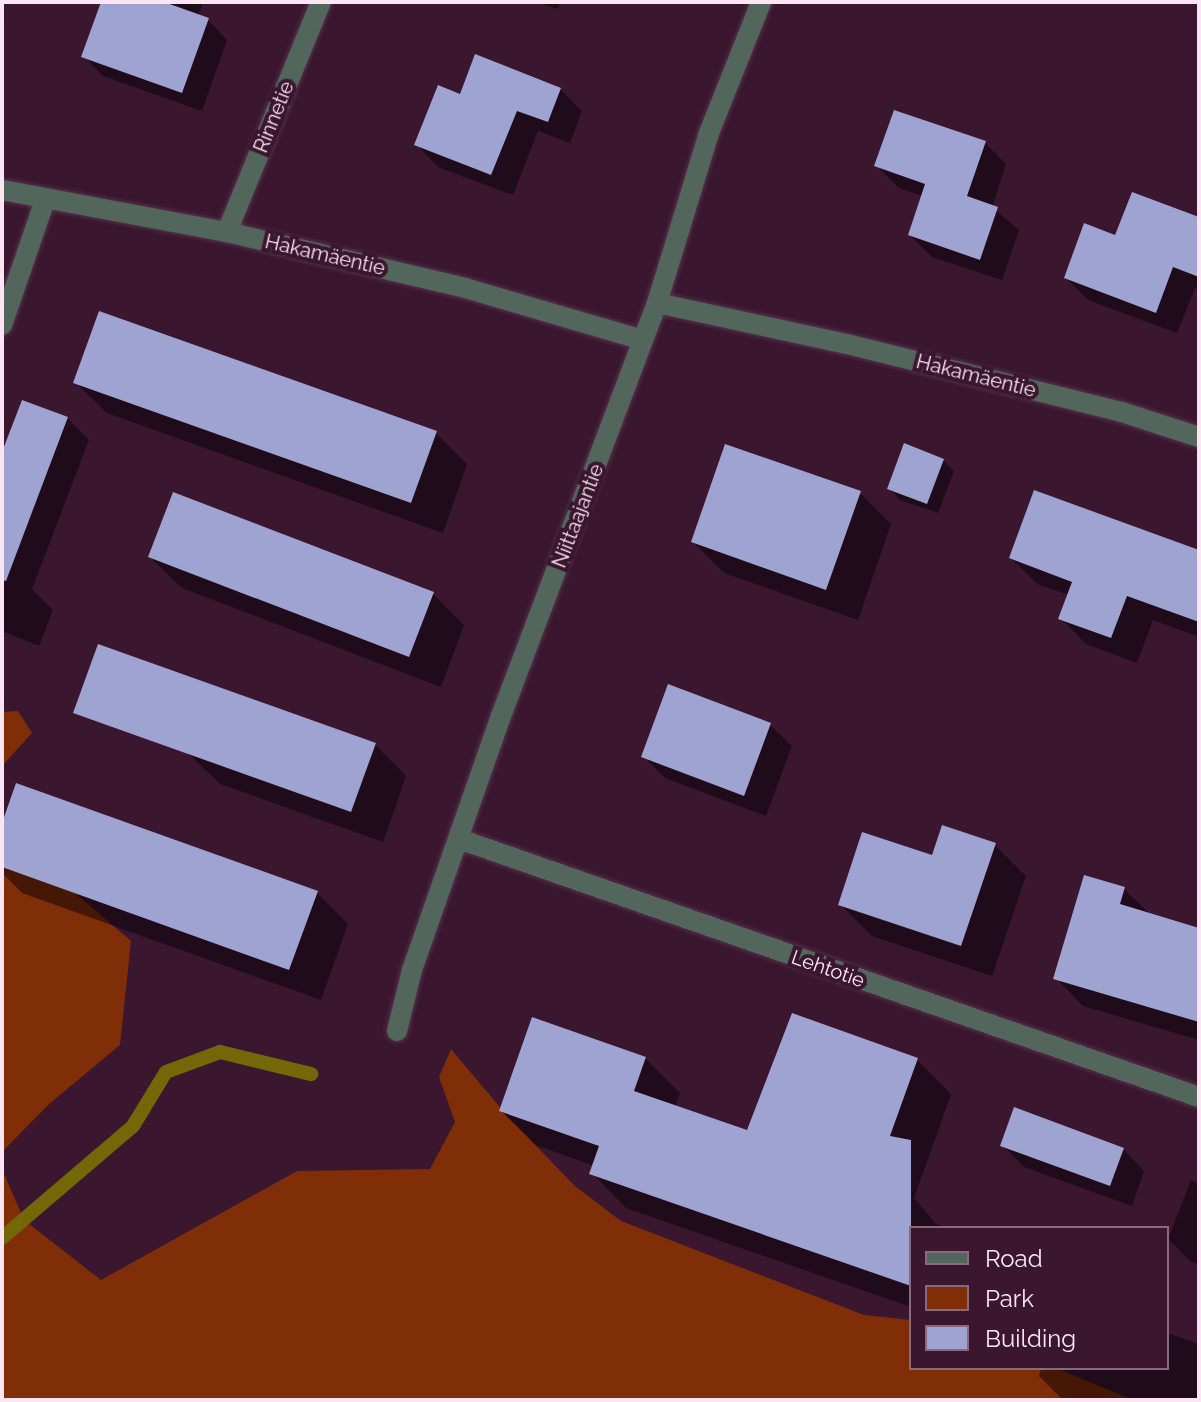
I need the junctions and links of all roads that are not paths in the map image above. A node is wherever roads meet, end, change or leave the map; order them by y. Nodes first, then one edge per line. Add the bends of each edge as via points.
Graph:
1 (321, 2) edge
2 (761, 2) edge
3 (2, 190) edge
4 (45, 200) junction
5 (227, 232) junction
6 (657, 303) junction
7 (2, 325) edge
8 (643, 340) junction
9 (1199, 437) edge
10 (459, 839) junction
11 (397, 1031) dead end
12 (1199, 1097) edge

1 - 5 street, Rinnetie
2 - 6 street, Niittaajantie via 709,133
3 - 4 street, Hakamäentie
4 - 5 street, Hakamäentie
4 - 7 street
5 - 8 street, Hakamäentie via 465,288
6 - 8 street, Niittaajantie
6 - 9 street, Hakamäentie via 1107,408
8 - 10 street, Niittaajantie
10 - 11 street, Niittaajantie via 412,970
10 - 12 street, Lehtotie

